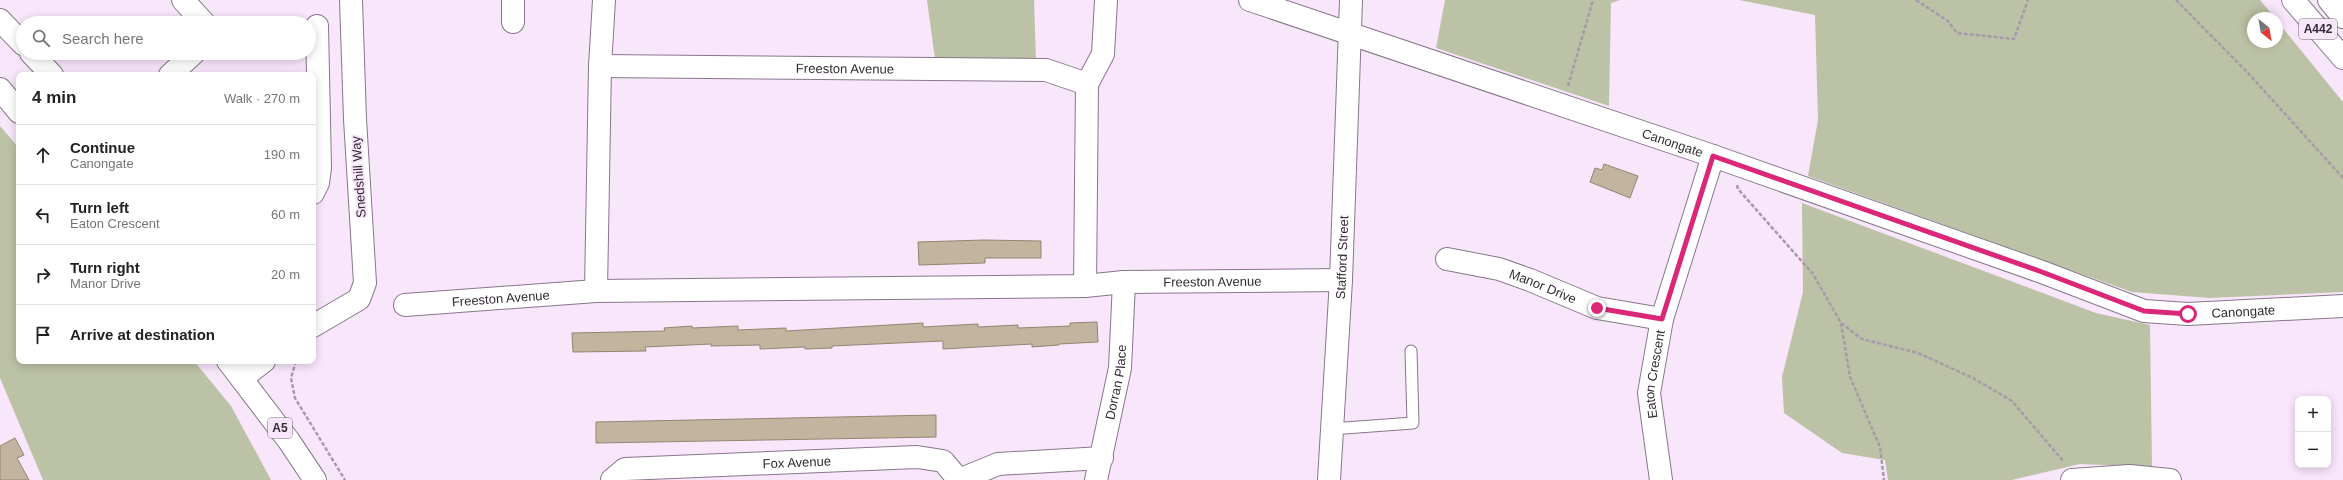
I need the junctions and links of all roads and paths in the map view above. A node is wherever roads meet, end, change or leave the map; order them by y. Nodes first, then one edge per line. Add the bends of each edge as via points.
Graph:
1 (183, 0) edge
2 (351, 0) edge
3 (513, 0) edge
4 (604, 0) edge
5 (1106, 0) edge
6 (1250, 0) edge
7 (1351, 0) edge
8 (1593, 0) edge
9 (1916, 0) edge
10 (2028, 0) edge
11 (2176, 0) edge
12 (2293, 0) edge
13 (2329, 0) edge
14 (198, 16) edge
15 (2343, 17) edge
16 (0, 20) edge
17 (513, 22) dead end
18 (316, 26) edge
19 (352, 26) junction
20 (1350, 35) junction
21 (16, 37) edge
22 (2343, 58) edge
23 (38, 60) edge
24 (186, 60) edge
25 (315, 60) edge
26 (600, 66) junction
27 (49, 72) edge
28 (173, 72) edge
29 (315, 72) edge
30 (1087, 84) junction
31 (316, 87) edge
32 (0, 89) edge
33 (1563, 106) junction
34 (16, 108) edge
35 (1722, 159) junction
36 (2343, 178) edge
37 (316, 187) edge
38 (1447, 259) dead end
39 (1341, 280) junction
40 (1124, 282) junction
41 (1085, 286) junction
42 (596, 291) junction
43 (405, 305) dead end
44 (2343, 306) edge
45 (1662, 319) junction
46 (1841, 323) junction
47 (316, 324) edge
48 (1411, 352) dead end
49 (230, 364) edge
50 (260, 364) edge
51 (295, 364) edge
52 (242, 378) junction
53 (1331, 429) junction
54 (1102, 458) junction
55 (786, 471) edge
56 (619, 474) edge
57 (2076, 479) edge
58 (315, 480) edge
59 (345, 480) edge
60 (960, 480) edge
61 (1096, 480) edge
62 (1329, 480) edge
63 (1661, 480) edge
64 (1884, 480) edge
65 (2170, 480) edge

1 - 14 main road
2 - 19 main road, Snedshill Way
3 - 17 main road
4 - 26 main road
5 - 30 main road via 1103,54
6 - 20 main road, Canongate
7 - 20 main road, Stafford Street
8 - 33 path
9 - 10 path via 1948,22 1957,33 2014,39
11 - 36 path via 2248,73
12 - 22 main road, A442
13 - 15 main road, A442
16 - 21 main road
18 - 19 main road
19 - 47 main road, Snedshill Way via 365,283 359,299
20 - 33 main road, Canongate
20 - 39 main road, Stafford Street
23 - 27 main road
24 - 28 main road
25 - 29 main road
26 - 30 main road, Freeston Avenue via 1046,70
26 - 42 main road
30 - 41 main road
31 - 37 main road via 320,168
32 - 34 main road
33 - 35 main road, Canongate
35 - 44 main road, Canongate via 2050,275 2144,311 2188,314
35 - 45 main road, Eaton Crescent
35 - 46 path via 1738,189 1813,274
38 - 45 main road, Manor Drive via 1499,269 1597,308
39 - 40 main road, Freeston Avenue
39 - 53 main road, Stafford Street
40 - 41 main road, Freeston Avenue
40 - 54 main road, Dorran Place via 1120,368
41 - 42 main road, Freeston Avenue
42 - 43 main road, Freeston Avenue
45 - 63 main road, Eaton Crescent via 1649,394
46 - 57 path via 1862,339 1918,353 1973,378 2012,401
46 - 64 path via 1850,377 1880,447
48 - 53 lane via 1413,423
49 - 52 main road, A5
50 - 52 main road
51 - 59 path via 290,378 295,398
52 - 58 main road, A5
53 - 62 main road, Stafford Street
54 - 60 main road, Fox Avenue via 998,464
54 - 61 main road, Dorran Place
55 - 56 main road, Fox Avenue
55 - 60 main road, Fox Avenue via 917,457 943,461
57 - 65 main road via 2129,476

